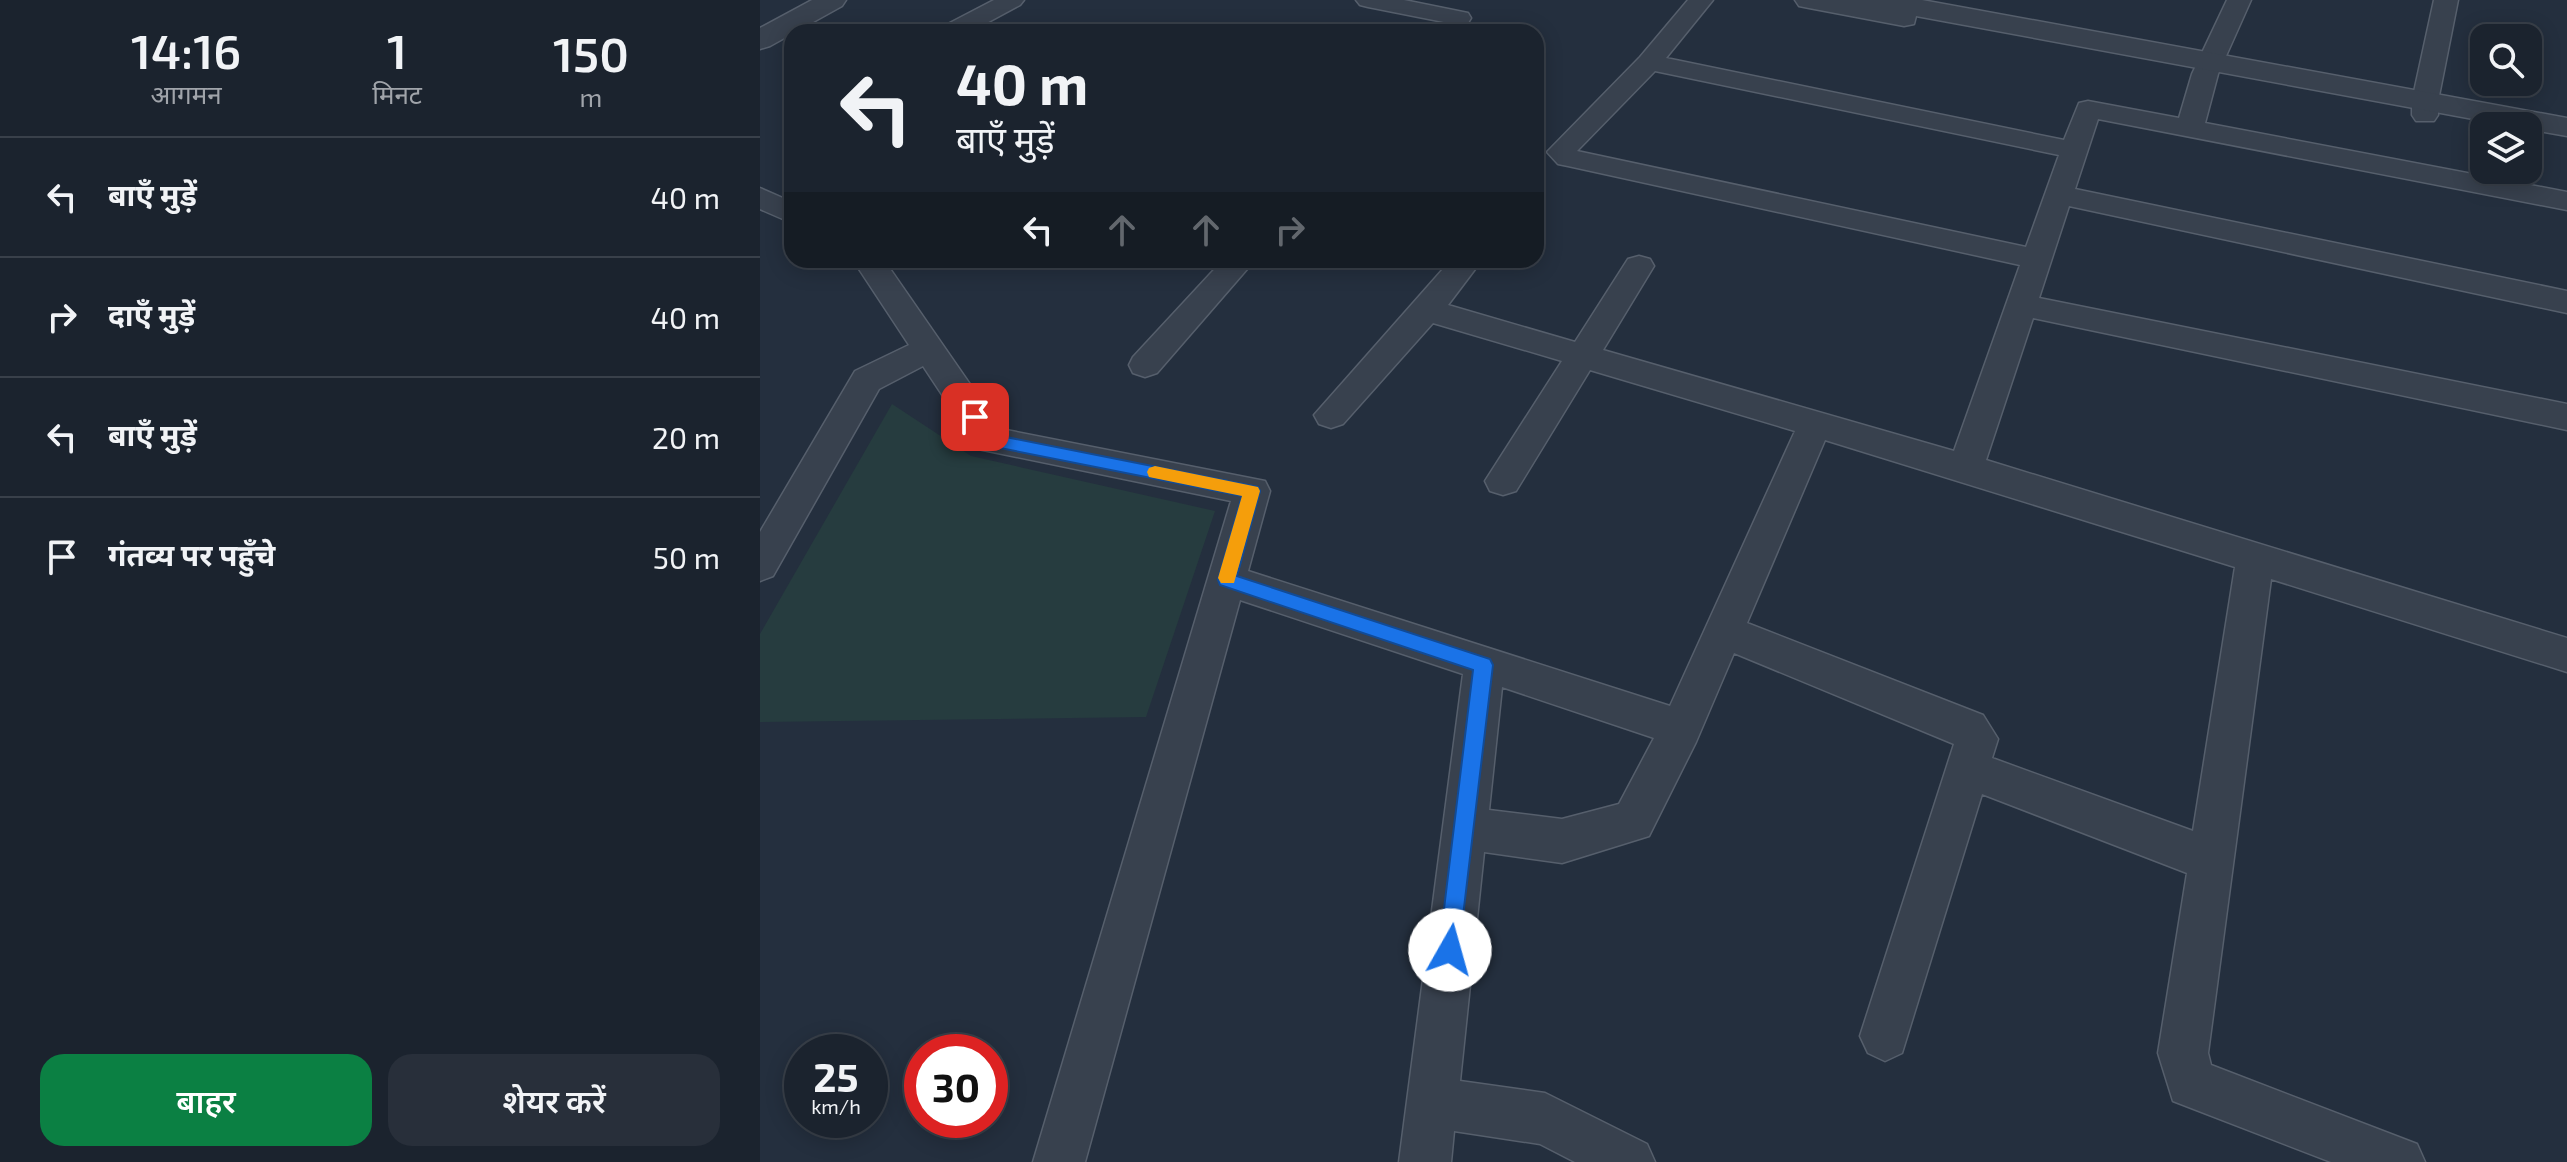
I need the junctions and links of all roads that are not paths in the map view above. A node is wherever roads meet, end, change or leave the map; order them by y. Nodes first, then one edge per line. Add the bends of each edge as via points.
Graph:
1 (790, 0) edge
2 (832, 0) edge
3 (1012, 0) edge
4 (1368, 0) edge
5 (1476, 0) edge
6 (1701, 0) edge
7 (1809, 0) edge
8 (2239, 0) edge
9 (2446, 0) edge
10 (1897, 5) edge
11 (760, 16) edge
12 (789, 24) edge
13 (969, 24) edge
14 (1450, 24) edge
15 (1454, 24) edge
16 (784, 27) edge
17 (760, 40) edge
18 (1649, 62) junction
19 (2208, 68) junction
20 (2425, 108) junction
21 (2470, 122) edge
22 (2567, 127) edge
23 (2190, 128) junction
24 (2542, 137) edge
25 (2567, 142) edge
26 (2074, 150) junction
27 (2059, 195) junction
28 (760, 197) edge
29 (2567, 201) edge
30 (784, 210) edge
31 (2037, 259) junction
32 (1639, 266) dead end
33 (873, 268) edge
34 (1233, 268) edge
35 (1461, 268) edge
36 (2567, 302) edge
37 (2022, 305) junction
38 (1427, 310) junction
39 (929, 349) junction
40 (1584, 356) junction
41 (1145, 365) dead end
42 (1331, 415) dead end
43 (2567, 417) edge
44 (1815, 424) junction
45 (1966, 468) junction
46 (1503, 481) dead end
47 (2255, 558) junction
48 (760, 565) edge
49 (1227, 580) junction
50 (1723, 631) junction
51 (2567, 655) edge
52 (1484, 665) junction
53 (1681, 728) junction
54 (1969, 769) junction
55 (1464, 828) junction
56 (2211, 860) junction
57 (1885, 1036) dead end
58 (1432, 1102) junction
59 (1059, 1162) edge
60 (1425, 1162) edge
61 (1629, 1162) edge
62 (2399, 1162) edge

1 - 11 street
2 - 12 street
3 - 13 street
4 - 14 street
5 - 15 street
6 - 18 street
7 - 10 street
8 - 19 street
9 - 20 street
10 - 19 street
16 - 17 street
18 - 26 street
18 - 31 street via 1561,152 1568,158
19 - 20 street
19 - 23 street
20 - 21 street
20 - 22 street
23 - 26 street via 2088,109
23 - 29 street
24 - 25 street
26 - 27 street
27 - 31 street
27 - 36 street
28 - 30 street
31 - 37 street
32 - 40 street
33 - 39 street
34 - 41 street
35 - 38 street
37 - 43 street
37 - 45 street
38 - 40 street
38 - 42 street
39 - 48 street via 867,380
39 - 49 street via 990,440 1252,491
40 - 44 street
40 - 46 street
44 - 45 street
44 - 50 street
45 - 47 street
47 - 51 street
47 - 56 street
49 - 52 street
49 - 59 street
50 - 53 street
50 - 54 street via 1968,729 1977,739
52 - 53 street
52 - 55 street
53 - 55 street via 1633,821 1562,841
54 - 56 street
54 - 57 street
55 - 58 street
56 - 62 street via 2183,1053 2191,1083
58 - 60 street
58 - 61 street via 1545,1119

